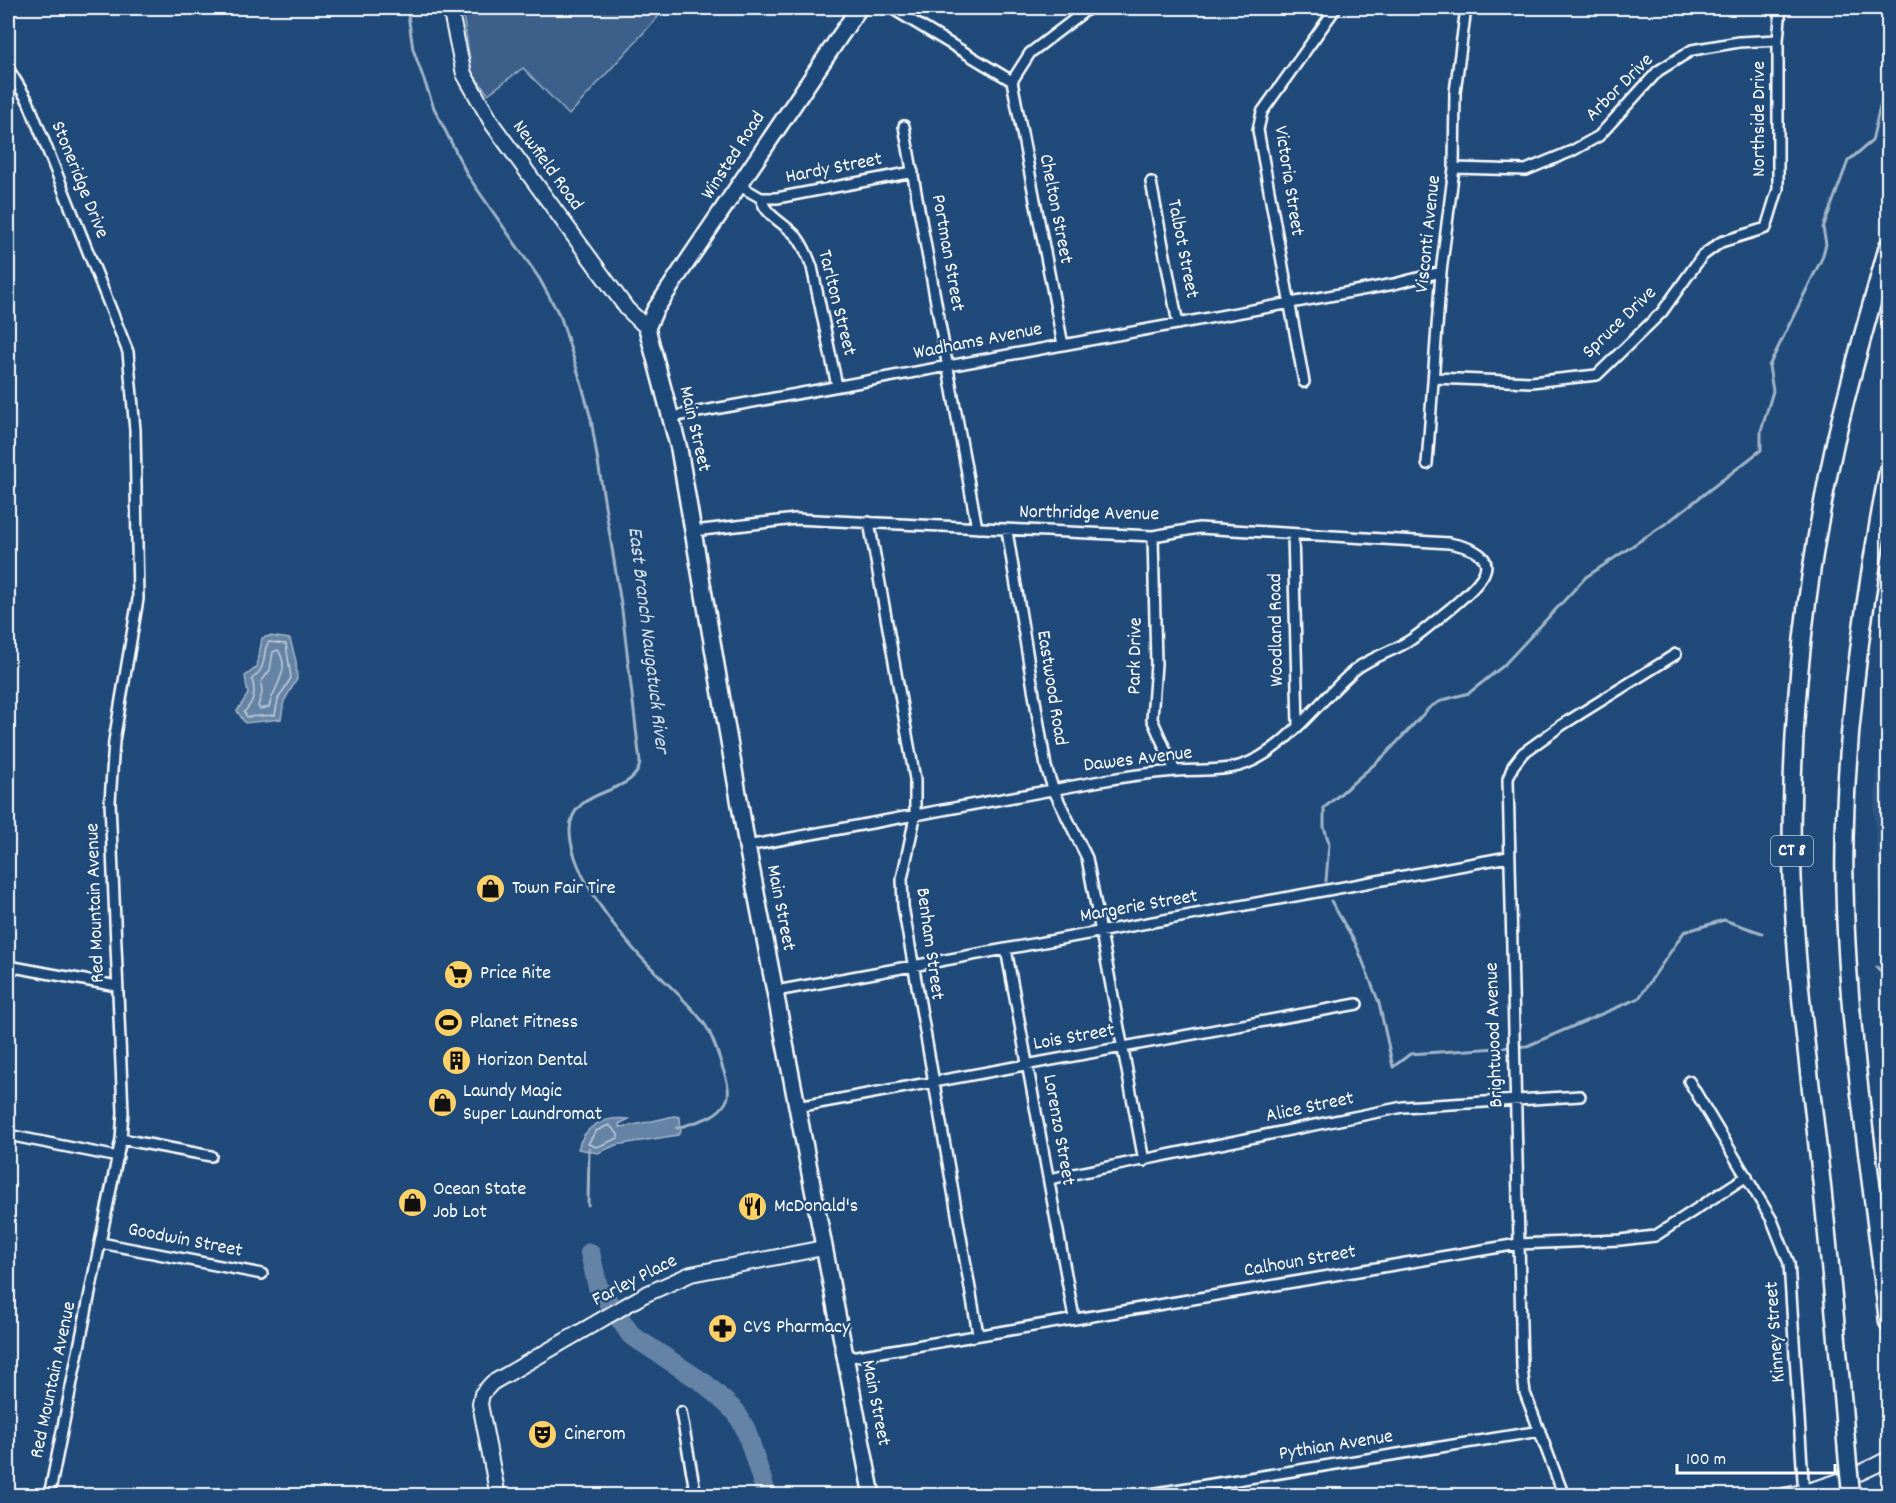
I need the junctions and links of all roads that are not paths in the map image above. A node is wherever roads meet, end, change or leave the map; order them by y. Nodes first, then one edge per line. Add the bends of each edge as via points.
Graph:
1 (450, 8) edge
2 (859, 8) edge
3 (891, 8) edge
4 (1089, 8) edge
5 (1336, 8) edge
6 (1466, 8) edge
7 (1781, 8) edge
8 (1778, 40) junction
9 (8, 68) edge
10 (1012, 81) junction
11 (904, 126) dead end
12 (1454, 168) junction
13 (914, 172) junction
14 (1151, 182) dead end
15 (740, 186) junction
16 (761, 198) junction
17 (1766, 228) joint
18 (1888, 246) edge
19 (1441, 272) junction
20 (1291, 302) junction
21 (111, 308) joint
22 (1178, 324) junction
23 (647, 328) junction
24 (1063, 345) junction
25 (949, 366) junction
26 (1434, 378) junction
27 (1304, 382) dead end
28 (837, 386) junction
29 (671, 417) junction
30 (1427, 464) dead end
31 (1888, 471) edge
32 (869, 522) junction
33 (976, 528) junction
34 (694, 531) junction
35 (1007, 531) junction
36 (1293, 534) junction
37 (1153, 536) junction
38 (1477, 587) joint
39 (1676, 654) dead end
40 (1298, 725) junction
41 (1175, 771) junction
42 (1054, 791) junction
43 (915, 817) junction
44 (747, 846) junction
45 (1508, 857) junction
46 (1101, 933) junction
47 (1006, 950) junction
48 (8, 966) edge
49 (912, 966) junction
50 (117, 986) junction
51 (776, 991) junction
52 (1357, 1004) dead end
53 (1121, 1048) junction
54 (1028, 1065) junction
55 (1689, 1081) dead end
56 (933, 1083) junction
57 (1580, 1096) dead end
58 (1516, 1102) junction
59 (797, 1107) junction
60 (8, 1135) edge
61 (121, 1140) junction
62 (211, 1156) dead end
63 (118, 1157) junction
64 (1144, 1161) junction
65 (1747, 1176) junction
66 (1049, 1179) junction
67 (101, 1243) junction
68 (1518, 1244) junction
69 (823, 1248) junction
70 (262, 1274) dead end
71 (1074, 1318) junction
72 (1888, 1322) edge
73 (978, 1334) junction
74 (845, 1358) junction
75 (681, 1413) dead end
76 (1540, 1431) junction
77 (1888, 1459) edge
78 (1804, 1494) edge
79 (1851, 1494) edge
80 (49, 1496) edge
81 (498, 1496) edge
82 (696, 1496) edge
83 (872, 1496) edge
84 (1138, 1496) edge
85 (1564, 1496) edge
86 (1783, 1496) edge

1 - 23 street, Newfield Road via 464,74 493,126 627,309
2 - 15 main road, Winsted Road
3 - 10 street
4 - 10 street via 1030,53
5 - 20 street, Victoria Street via 1262,112 1258,130
6 - 12 street, Visconti Avenue via 1455,92
7 - 8 street, Northside Drive
8 - 12 street, Arbor Drive via 1692,50 1658,71 1599,136 1526,170
8 - 17 street, Northside Drive via 1778,189
9 - 21 street, Stoneridge Drive via 28,100
10 - 24 street, Chelton Street
11 - 13 street, Portman Street
12 - 19 street, Visconti Avenue
13 - 16 street, Hardy Street
13 - 25 street, Portman Street
14 - 22 street, Talbot Street
15 - 16 street, Tarlton Street
15 - 23 main road, Winsted Road via 665,295
16 - 28 street, Tarlton Street via 764,208 806,250
17 - 26 street, Spruce Drive via 1721,242 1702,256 1662,312 1597,375 1531,381
18 - 79 highway, CT 8, bridge via 1835,442 1817,536 1802,647 1792,805 1793,901 1800,994 1832,1278
19 - 20 street, Wadhams Avenue
19 - 26 street, Visconti Avenue
20 - 22 street, Wadhams Avenue
20 - 27 street, Victoria Street
21 - 50 street, Red Mountain Avenue via 128,352 138,522 138,599 114,741 110,802
22 - 24 street, Wadhams Avenue
23 - 29 main road, Main Street
24 - 25 street, Wadhams Avenue
25 - 28 street, Wadhams Avenue
25 - 33 street, Portman Street
26 - 30 street, Visconti Avenue
28 - 29 street, Wadhams Avenue
29 - 34 main road, Main Street
31 - 72 highway via 1854,687 1846,794 1845,907 1852,1011
32 - 33 street, Northridge Avenue
32 - 34 street, Northridge Avenue via 795,519
32 - 43 street, Benham Street via 915,779
33 - 35 street, Northridge Avenue
34 - 44 main road, Main Street
35 - 37 street, Northridge Avenue
35 - 42 street, Eastwood Road via 1046,767
36 - 37 street, Northridge Avenue via 1198,528
36 - 38 street, Northridge Avenue via 1471,547 1485,562 1485,574
36 - 40 street, Woodland Road
37 - 41 street, Park Drive via 1156,664 1152,719
38 - 40 street, Dawes Avenue via 1412,640 1364,663
39 - 45 street, Brightwood Avenue via 1562,725 1523,753 1512,766 1508,779
40 - 41 street, Dawes Avenue via 1273,750 1242,766
41 - 42 street, Dawes Avenue
42 - 43 street, Dawes Avenue
42 - 46 street, Eastwood Road via 1087,858
43 - 44 street, Dawes Avenue
43 - 49 street, Benham Street via 902,879
44 - 51 main road, Main Street
45 - 46 street, Margerie Street
45 - 58 street, Brightwood Avenue
46 - 47 street, Margerie Street
46 - 53 street, Eastwood Road
47 - 49 street, Margerie Street
47 - 54 street, Lorenzo Street
48 - 50 street
49 - 51 street, Margerie Street
49 - 56 street, Benham Street
50 - 61 street, Red Mountain Avenue
51 - 59 main road, Main Street
52 - 53 street, Lois Street
53 - 54 street, Lois Street
53 - 64 street, Eastwood Road
54 - 56 street, Lois Street
54 - 66 street, Lorenzo Street
55 - 65 street, Kinney Street
56 - 59 street, Lois Street
56 - 73 street, Benham Street
57 - 58 street, Alice Street
58 - 64 street, Alice Street via 1403,1107
58 - 68 street, Brightwood Avenue
59 - 69 main road, Main Street
60 - 63 street
61 - 62 street
61 - 63 street, Red Mountain Avenue
63 - 67 street, Red Mountain Avenue
64 - 66 street, Alice Street
65 - 68 street, Calhoun Street via 1655,1236
65 - 78 street, Kinney Street via 1772,1220 1789,1263
66 - 71 street, Lorenzo Street
67 - 70 street, Goodwin Street
67 - 80 street, Red Mountain Avenue
68 - 71 street, Calhoun Street
68 - 76 street, Brightwood Avenue via 1522,1368 1526,1393
69 - 74 main road, Main Street
69 - 81 street, Farley Place via 692,1274 503,1374 482,1394 480,1410
71 - 73 street, Calhoun Street
73 - 74 street, Calhoun Street
74 - 83 main road, Main Street
75 - 82 street
76 - 84 street, Pythian Avenue
76 - 85 street, Brightwood Avenue
77 - 78 street
78 - 86 street

